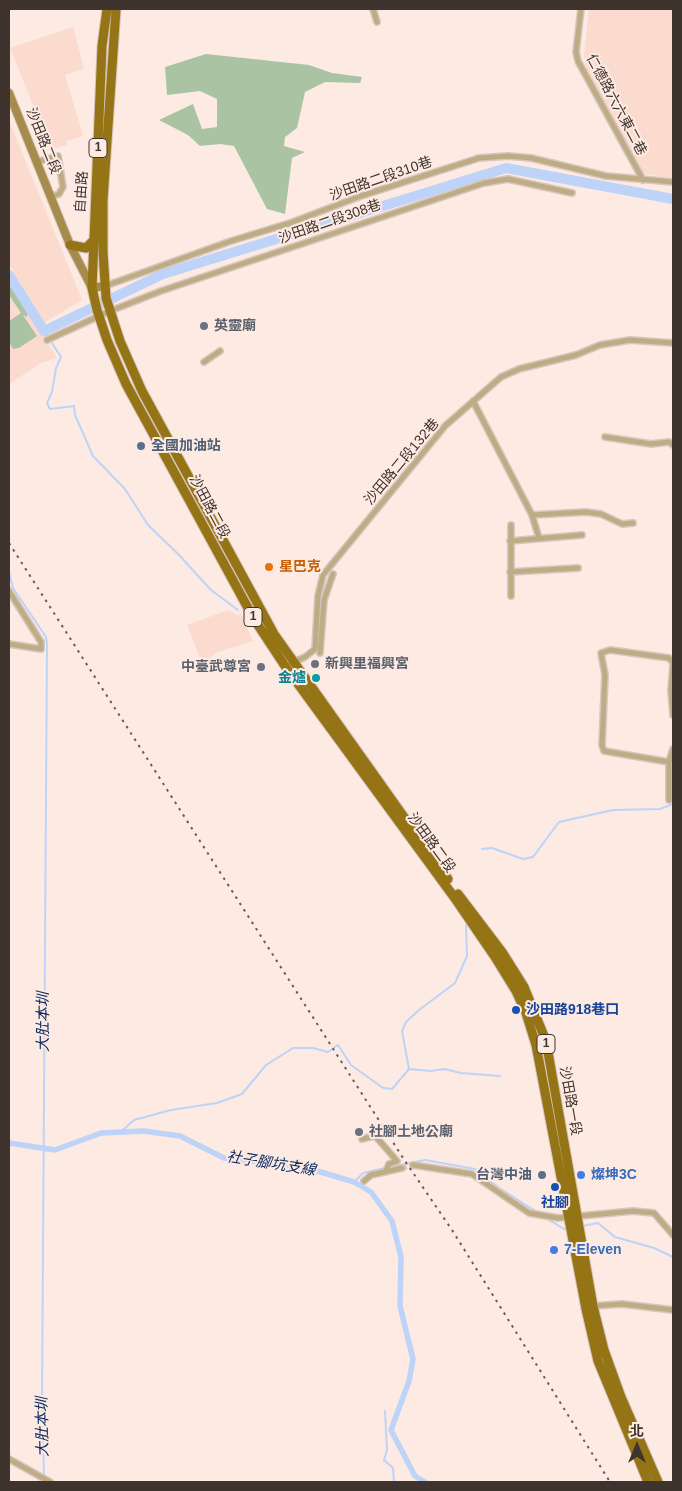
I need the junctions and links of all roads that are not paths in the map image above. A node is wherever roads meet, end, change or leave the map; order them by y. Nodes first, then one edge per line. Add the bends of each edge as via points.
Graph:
1 (107, 9) edge
2 (116, 9) edge
3 (373, 9) edge
4 (581, 9) edge
5 (377, 22) dead end
6 (9, 93) edge
7 (36, 162) junction
8 (643, 180) junction
9 (673, 182) edge
10 (572, 193) dead end
11 (51, 197) junction
12 (93, 242) junction
13 (70, 244) junction
14 (104, 286) junction
15 (92, 288) junction
16 (108, 304) junction
17 (98, 313) junction
18 (47, 340) dead end
19 (673, 343) edge
20 (220, 351) dead end
21 (204, 362) dead end
22 (473, 401) junction
23 (605, 437) dead end
24 (673, 445) edge
25 (532, 515) junction
26 (633, 523) dead end
27 (511, 525) dead end
28 (582, 535) dead end
29 (539, 538) junction
30 (510, 541) junction
31 (578, 568) dead end
32 (510, 572) junction
33 (333, 574) dead end
34 (9, 591) edge
35 (511, 596) dead end
36 (9, 644) edge
37 (320, 653) dead end
38 (289, 664) junction
39 (673, 664) edge
40 (673, 714) edge
41 (673, 749) edge
42 (669, 762) junction
43 (670, 800) dead end
44 (456, 896) joint
45 (362, 1139) dead end
46 (413, 1165) tunnel mouth
47 (402, 1168) tunnel mouth
48 (386, 1171) junction
49 (364, 1181) dead end
50 (574, 1217) junction
51 (576, 1233) junction
52 (673, 1235) edge
53 (593, 1306) junction
54 (673, 1310) edge
55 (9, 1459) edge
56 (50, 1482) edge
57 (648, 1482) edge
58 (658, 1482) edge

1 - 12 main road, 自由路 / 1 via 102,46
2 - 14 main road, 自由路 / 1 via 103,200
3 - 5 street
4 - 8 street, 仁德路六六東二巷 via 576,52 578,61
6 - 7 street, 沙田路二段
7 - 11 street, 沙田路二段
7 - 11 street via 58,156 63,186 59,194
8 - 9 street, 沙田路二段310巷
8 - 14 street, 沙田路二段310巷 via 606,176 531,158 479,158
10 - 16 street, 沙田路二段308巷 via 508,179 484,183
11 - 13 street, 沙田路二段
12 - 13 main road via 86,248
12 - 15 main road, 自由路 / 1
13 - 15 street, 沙田路二段
14 - 15 street
14 - 16 main road, 沙田路二段 / 1
15 - 17 main road, 沙田路二段 / 1
16 - 17 street, 沙田路二段308巷
16 - 38 main road, 沙田路二段 / 1 via 120,342 142,391
17 - 18 street, 沙田路二段308巷
17 - 38 main road, 沙田路二段 / 1 via 126,384 240,596
19 - 22 street, 沙田路二段132巷 via 630,340 600,345 576,355 519,369 501,377
20 - 21 street
22 - 25 street
22 - 38 street, 沙田路二段132巷 via 445,426 323,575 318,596 315,648
23 - 24 street via 652,444 669,442
25 - 26 street via 586,512 601,514 622,524
25 - 29 street
27 - 30 street
28 - 29 street
29 - 30 street
30 - 32 street
31 - 32 street
32 - 35 street
33 - 37 street via 324,600
34 - 36 street via 41,642 41,649
38 - 44 main road, 沙田路二段 / 1
39 - 40 street
39 - 42 street via 670,658 610,650 601,653 606,682 604,750
41 - 42 street
42 - 43 street
44 - 50 main road, 沙田路一段 / 1 via 526,1012
45 - 48 street via 374,1136 396,1161
46 - 50 street via 472,1174 530,1213
47 - 48 street
48 - 49 street via 371,1175
50 - 51 main road, 1
50 - 52 street via 633,1211 654,1213
51 - 53 main road, 1
51 - 57 main road, 1 via 586,1309 598,1361
53 - 54 street via 622,1304
53 - 58 main road, 1 via 621,1397
55 - 56 street

